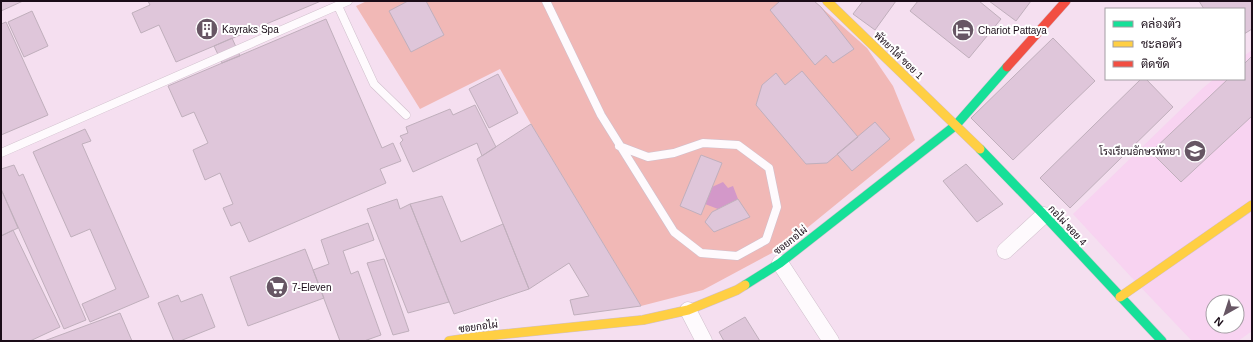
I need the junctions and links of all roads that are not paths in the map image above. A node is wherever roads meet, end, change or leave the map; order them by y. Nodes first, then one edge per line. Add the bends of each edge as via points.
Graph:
1 (348, 1) edge
2 (546, 1) edge
3 (827, 1) edge
4 (1066, 1) edge
5 (338, 6) junction
6 (406, 114) dead end
7 (956, 125) junction
8 (619, 146) junction
9 (1, 153) edge
10 (1252, 205) edge
11 (1044, 215) junction
12 (1005, 252) dead end
13 (780, 262) junction
14 (1120, 297) junction
15 (688, 310) junction
16 (449, 341) edge
17 (704, 341) edge
18 (831, 341) edge
19 (1162, 341) edge

1 - 5 lane
2 - 8 lane via 601,115
3 - 7 street, พัทยาใต้ ซอย 1
4 - 7 street, ซอยกอไผ่
5 - 6 lane via 374,84
5 - 9 lane
7 - 11 street, กอไผ่ ซอย 4
7 - 13 street, ซอยกอไผ่
8 - 8 lane via 648,157 674,153 703,143 738,145 769,168 777,207 766,240 737,256 701,253 674,232
10 - 14 street
11 - 12 street
11 - 14 street, กอไผ่ ซอย 4
13 - 15 street, ซอยกอไผ่ via 737,290
13 - 18 street
14 - 19 street, กอไผ่ ซอย 4
15 - 16 street, ซอยกอไผ่ via 644,320
15 - 17 street

